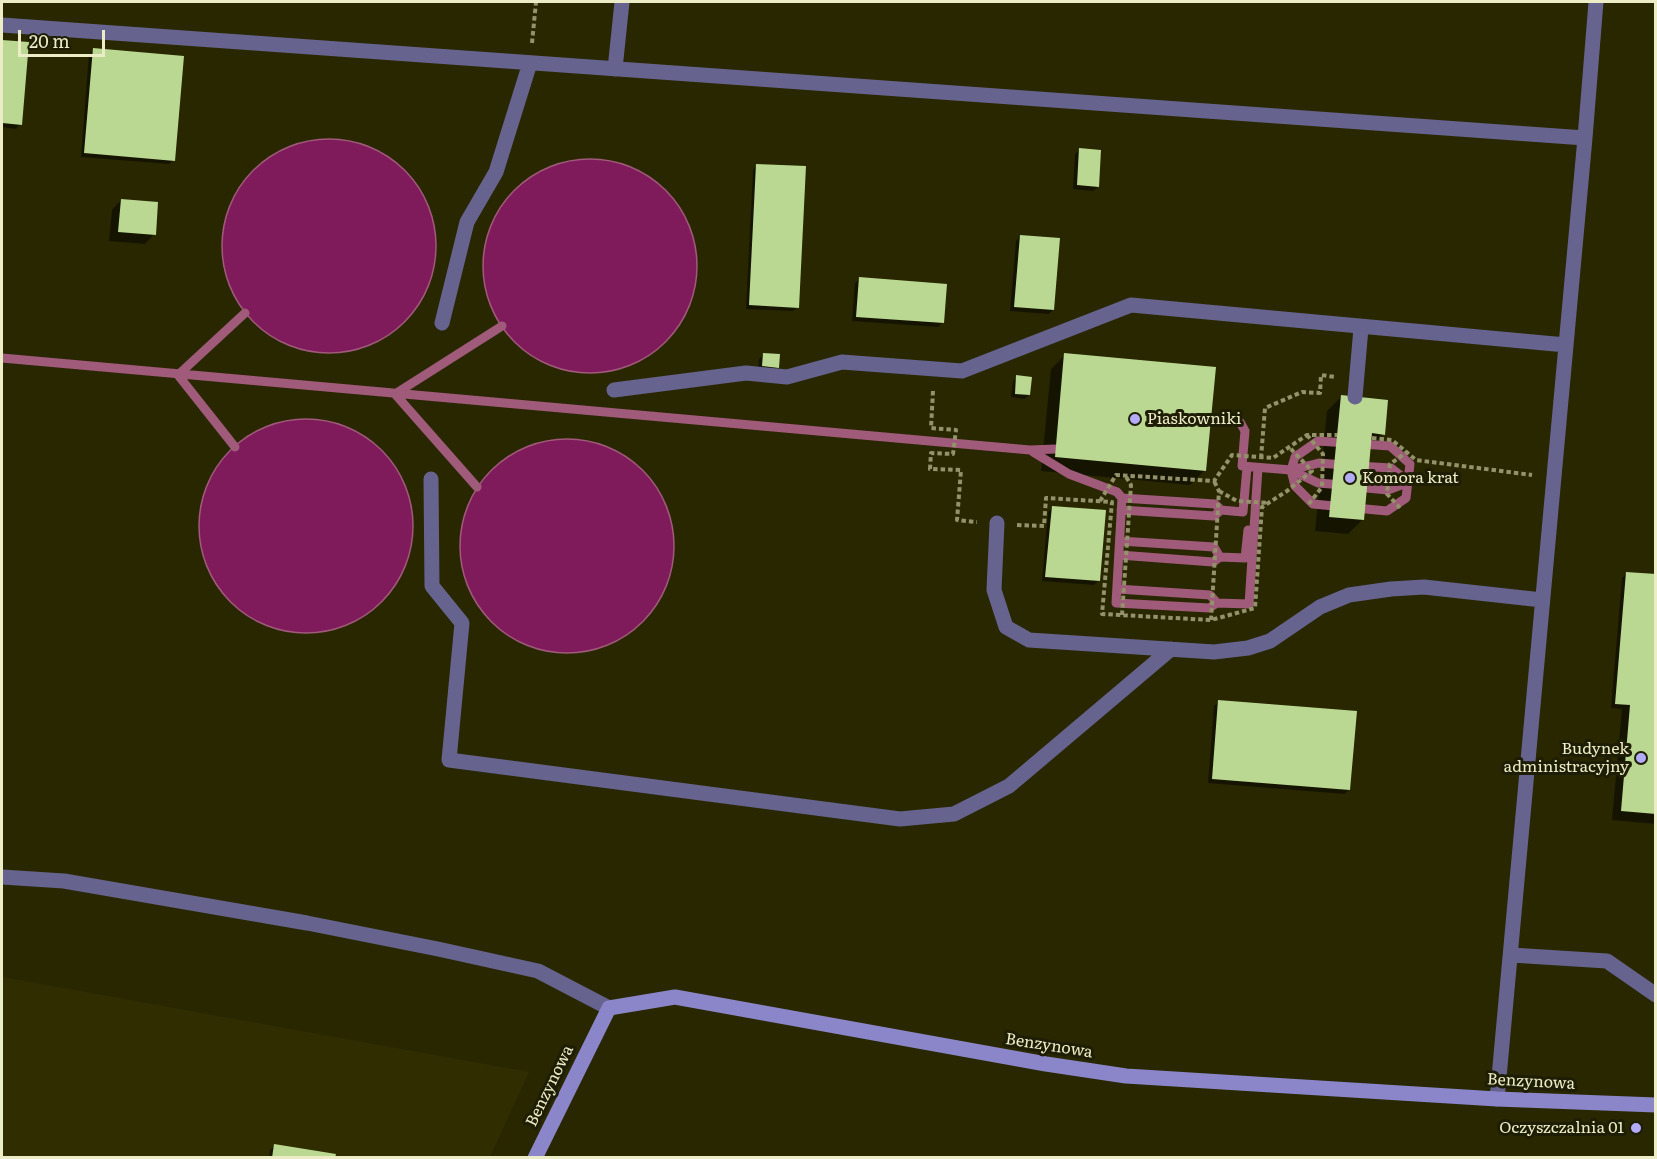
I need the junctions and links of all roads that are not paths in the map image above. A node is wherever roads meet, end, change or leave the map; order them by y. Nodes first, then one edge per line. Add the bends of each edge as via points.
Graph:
1 (621, 2) edge
2 (1596, 2) edge
3 (2, 25) edge
4 (530, 63) junction
5 (615, 69) junction
6 (1586, 138) junction
7 (442, 323) dead end
8 (1361, 328) junction
9 (1566, 345) junction
10 (614, 390) dead end
11 (1355, 397) dead end
12 (431, 478) dead end
13 (997, 523) road end
14 (1542, 600) junction
15 (1171, 649) junction
16 (2, 877) edge
17 (1511, 955) junction
18 (1656, 995) edge
19 (609, 1008) junction
20 (1497, 1099) junction
21 (1656, 1105) edge
22 (535, 1158) edge

1 - 5 lane
2 - 6 lane
3 - 4 lane
4 - 5 lane
4 - 7 lane via 495,172 467,222
5 - 6 lane
6 - 9 lane
8 - 9 lane
8 - 10 lane via 1131,305 962,371 842,362 787,377 746,373
8 - 11 lane
9 - 14 lane
12 - 15 lane via 432,586 462,622 448,760 900,819 954,814 1009,786
13 - 15 lane via 993,590 1006,627 1029,640
14 - 15 lane via 1424,587 1390,589 1349,595 1320,607 1270,641 1248,648 1214,652
14 - 17 lane
16 - 19 lane via 64,881 261,915 538,971
17 - 18 lane via 1607,961
17 - 20 lane
19 - 20 street, Benzynowa via 675,997 1126,1076
19 - 22 street, Benzynowa
20 - 21 street, Benzynowa

